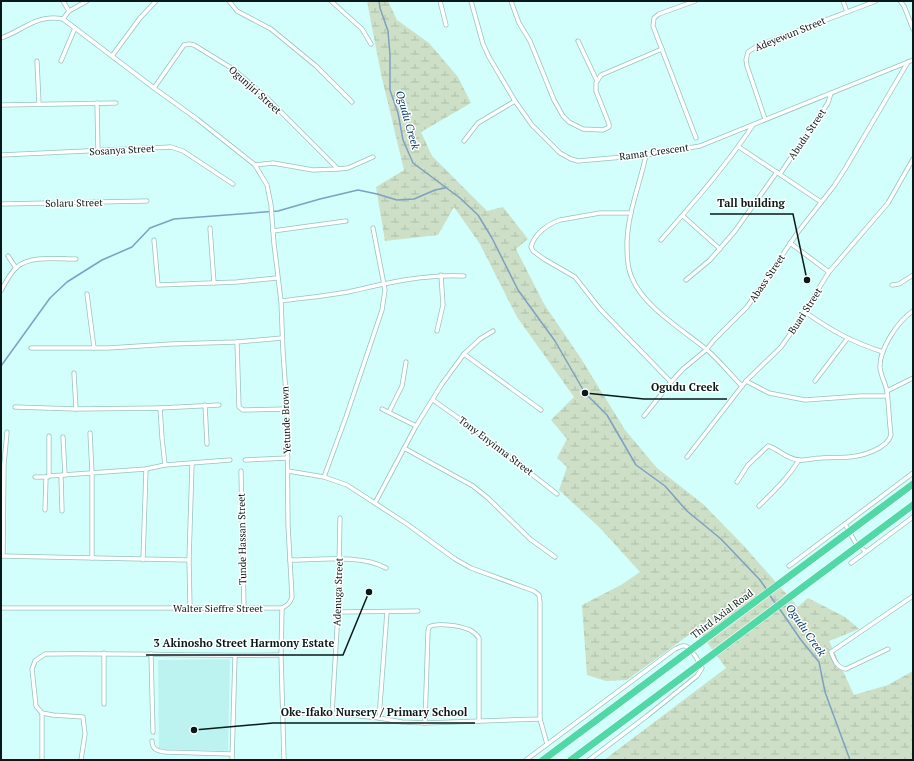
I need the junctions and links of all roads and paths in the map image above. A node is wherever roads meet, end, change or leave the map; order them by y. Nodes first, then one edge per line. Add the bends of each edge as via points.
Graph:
1 (63, 1) edge
2 (87, 1) edge
3 (156, 1) edge
4 (229, 1) edge
5 (331, 1) edge
6 (440, 1) edge
7 (471, 1) edge
8 (511, 1) edge
9 (695, 1) edge
10 (843, 1) edge
11 (876, 1) edge
12 (900, 1) edge
13 (69, 11) junction
14 (847, 12) junction
15 (63, 18) junction
16 (446, 25) dead end
17 (75, 28) junction
18 (913, 29) edge
19 (1, 38) edge
20 (578, 42) dead end
21 (371, 44) dead end
22 (662, 49) junction
23 (112, 56) junction
24 (913, 60) edge
25 (37, 61) dead end
26 (61, 61) dead end
27 (908, 62) junction
28 (597, 81) junction
29 (154, 88) junction
30 (831, 93) junction
31 (514, 101) junction
32 (352, 102) dead end
33 (97, 103) junction
34 (116, 103) dead end
35 (38, 104) junction
36 (1, 106) edge
37 (765, 119) junction
38 (754, 124) junction
39 (696, 138) dead end
40 (464, 141) dead end
41 (739, 147) junction
42 (98, 151) junction
43 (1, 155) edge
44 (646, 156) junction
45 (372, 157) dead end
46 (913, 159) edge
47 (255, 165) junction
48 (338, 170) junction
49 (779, 173) junction
50 (233, 184) dead end
51 (147, 201) dead end
52 (821, 202) junction
53 (1, 204) edge
54 (631, 213) junction
55 (683, 216) junction
56 (346, 220) dead end
57 (210, 228) dead end
58 (374, 228) dead end
59 (273, 230) junction
60 (154, 240) dead end
61 (661, 240) dead end
62 (790, 243) junction
63 (720, 249) junction
64 (8, 256) dead end
65 (76, 259) dead end
66 (16, 268) junction
67 (829, 272) junction
68 (441, 275) junction
69 (913, 275) edge
70 (464, 276) dead end
71 (277, 278) junction
72 (686, 280) dead end
73 (214, 283) junction
74 (384, 283) junction
75 (892, 285) dead end
76 (1, 291) edge
77 (87, 294) dead end
78 (281, 300) junction
79 (913, 311) edge
80 (806, 312) junction
81 (437, 331) dead end
82 (493, 331) dead end
83 (282, 338) junction
84 (847, 339) junction
85 (237, 342) junction
86 (30, 348) dead end
87 (94, 348) junction
88 (706, 350) junction
89 (883, 352) junction
90 (464, 354) junction
91 (406, 362) dead end
92 (74, 373) dead end
93 (913, 378) edge
94 (746, 381) junction
95 (670, 382) junction
96 (815, 382) dead end
97 (742, 386) junction
98 (887, 391) junction
99 (887, 396) junction
100 (433, 400) junction
101 (219, 404) dead end
102 (205, 405) junction
103 (15, 408) dead end
104 (160, 408) junction
105 (76, 409) junction
106 (287, 409) junction
107 (382, 409) dead end
108 (541, 410) dead end
109 (389, 412) junction
110 (644, 416) dead end
111 (416, 426) junction
112 (7, 432) dead end
113 (90, 433) dead end
114 (49, 436) dead end
115 (63, 437) dead end
116 (207, 444) dead end
117 (404, 448) junction
118 (687, 456) dead end
119 (288, 458) junction
120 (230, 460) dead end
121 (246, 460) dead end
122 (799, 460) junction
123 (2, 463) edge
124 (192, 464) junction
125 (165, 465) junction
126 (146, 469) junction
127 (241, 471) dead end
128 (288, 472) junction
129 (913, 472) edge
130 (92, 473) junction
131 (65, 475) junction
132 (61, 476) junction
133 (35, 477) dead end
134 (48, 477) junction
135 (324, 477) junction
136 (737, 482) dead end
137 (913, 484) edge
138 (557, 494) dead end
139 (375, 503) junction
140 (913, 505) edge
141 (759, 506) dead end
142 (45, 510) dead end
143 (62, 511) dead end
144 (2, 517) edge
145 (913, 517) edge
146 (340, 518) dead end
147 (845, 524) junction
148 (866, 552) junction
149 (2, 556) edge
150 (556, 557) dead end
151 (92, 558) junction
152 (339, 559) junction
153 (143, 560) junction
154 (189, 560) junction
155 (290, 560) junction
156 (851, 564) dead end
157 (790, 566) dead end
158 (386, 568) dead end
159 (913, 596) edge
160 (1, 608) edge
161 (190, 608) junction
162 (244, 608) junction
163 (282, 608) junction
164 (418, 610) dead end
165 (338, 612) junction
166 (387, 612) junction
167 (888, 649) dead end
168 (104, 654) junction
169 (151, 654) junction
170 (281, 655) junction
171 (235, 656) junction
172 (104, 704) dead end
173 (42, 713) junction
174 (283, 713) junction
175 (332, 713) junction
176 (379, 718) junction
177 (540, 719) junction
178 (479, 721) junction
179 (425, 723) junction
180 (153, 732) dead end
181 (152, 741) dead end
182 (547, 744) junction
183 (232, 754) junction
184 (42, 760) edge
185 (82, 760) edge
186 (232, 760) edge
187 (284, 760) edge
188 (526, 760) edge
189 (543, 760) edge
190 (571, 760) edge
191 (589, 760) edge

1 - 13 street
2 - 13 street
3 - 23 street
4 - 32 street via 237,11 270,30 316,66
5 - 21 street via 362,29
6 - 16 street
7 - 31 street, Ramat Crescent via 483,44
8 - 28 street via 558,109 569,122 594,130 603,130 609,126 596,91
9 - 22 street via 654,18 653,26
10 - 14 street
11 - 14 street, Adeyewun Street
12 - 18 street
13 - 15 street
14 - 37 street, Adeyewun Street via 757,46 748,52 747,66
15 - 17 street
15 - 19 street via 36,20
17 - 23 street
17 - 26 street
20 - 28 street
22 - 28 street via 601,75
22 - 39 street
23 - 29 street
24 - 27 street, Ramat Crescent
25 - 35 street
27 - 30 street, Ramat Crescent
27 - 52 street, Abass Street via 845,169
29 - 47 street
29 - 48 street, Ogunjiri Street via 184,45 194,45 233,69 267,98
30 - 37 street, Ramat Crescent
30 - 49 street, Abudu Street via 828,103
31 - 40 street via 478,123
31 - 44 street, Ramat Crescent via 532,125 560,153 571,160
33 - 34 street
33 - 35 street
33 - 42 street
35 - 36 street
37 - 38 street, Ramat Crescent
38 - 41 street
38 - 44 street, Ramat Crescent via 700,146
41 - 49 street
41 - 55 street
42 - 43 street, Sosanya Street
42 - 50 street, Sosanya Street via 172,147 183,151
44 - 54 street
45 - 48 street
46 - 67 street, Buari Street via 888,203
47 - 48 street via 273,164 313,170
47 - 59 street, Yetunde Brown via 267,185 272,205
49 - 52 street
49 - 63 street, Abudu Street
51 - 53 street, Solaru Street
52 - 62 street, Abass Street
54 - 88 street via 627,241 632,279 661,313
54 - 95 street via 600,213 553,222 534,238 531,247 544,260 574,277 600,309
55 - 61 street
55 - 63 street
56 - 59 street
57 - 73 street
58 - 74 street
59 - 71 street, Yetunde Brown
60 - 73 street via 158,285
62 - 67 street
62 - 88 street, Abass Street via 747,307
63 - 72 street, Abudu Street
64 - 66 street
65 - 66 street via 35,260 23,262
66 - 76 street
67 - 80 street, Buari Street
68 - 70 street
68 - 74 street
68 - 81 street via 443,304
69 - 75 street
71 - 73 street
71 - 78 street, Yetunde Brown
74 - 78 street via 347,292
74 - 135 street via 382,310
77 - 87 street
78 - 83 street, Yetunde Brown
79 - 89 street via 900,323
80 - 84 street
80 - 94 street, Buari Street via 781,347
82 - 90 street
83 - 85 street
83 - 106 street, Yetunde Brown
84 - 89 street
84 - 96 street
85 - 87 street
85 - 106 street via 239,407 243,410
86 - 87 street
88 - 95 street, Abass Street
88 - 97 street
89 - 98 street via 880,368
90 - 100 street
90 - 108 street
91 - 109 street via 402,386
92 - 105 street
93 - 98 street
94 - 97 street, Buari Street
94 - 99 street via 769,393 805,400
95 - 110 street, Abass Street
97 - 118 street, Buari Street
98 - 99 street
99 - 122 street via 891,435 886,443 869,452 850,457
100 - 111 street
100 - 138 street, Tony Enyinna Street
101 - 102 street
102 - 104 street
102 - 116 street
103 - 105 street
104 - 105 street
104 - 125 street
106 - 119 street, Yetunde Brown
107 - 109 street
109 - 111 street
111 - 117 street
112 - 123 street
113 - 130 street
114 - 134 street
115 - 131 street
117 - 139 street
117 - 150 street via 473,486 530,539
119 - 121 street
119 - 128 street, Yetunde Brown
120 - 124 street
122 - 136 street via 787,457 768,446 748,465
122 - 141 street via 786,479
123 - 144 street
124 - 125 street
124 - 154 street
125 - 126 street
126 - 130 street
126 - 153 street
127 - 162 street, Tunde Hassan Street
128 - 135 street
128 - 155 street, Yetunde Brown
129 - 147 street
130 - 131 street
130 - 151 street
131 - 132 street
132 - 134 street
132 - 143 street
133 - 134 street
134 - 142 street
135 - 139 street via 347,485
137 - 189 highway, Third Axial Road, bridge
139 - 177 street via 455,559 471,568 534,591 539,596
140 - 190 highway, bridge
144 - 149 street
145 - 148 street
146 - 152 street, Adenuga Street
147 - 148 street via 855,542
147 - 157 street
148 - 156 street
149 - 151 street
151 - 153 street
152 - 155 street
152 - 158 street via 369,561
152 - 165 street, Adenuga Street
153 - 154 street
154 - 161 street
155 - 163 street, Yetunde Brown via 292,597
159 - 167 street via 831,652 837,665 846,668
160 - 161 street, Walter Sieffre Street
161 - 162 street, Walter Sieffre Street
162 - 163 street, Walter Sieffre Street
163 - 170 street
164 - 166 street
165 - 166 street
165 - 175 street, Adenuga Street
166 - 176 street
168 - 169 street
168 - 172 street
168 - 173 street via 45,654 35,661 32,669 34,694 36,706
169 - 171 street
169 - 180 street
170 - 171 street
170 - 174 street
171 - 183 street
173 - 184 street
173 - 185 street via 83,717 85,734
174 - 175 street
174 - 187 street
175 - 176 street
176 - 179 street
177 - 178 street
177 - 182 street
178 - 179 street
178 - 179 street via 479,638 471,630 437,624 429,627 428,631
181 - 183 street via 152,746 156,750 165,752
182 - 188 street
182 - 191 street via 675,649 686,646 702,668 697,676
183 - 186 street

